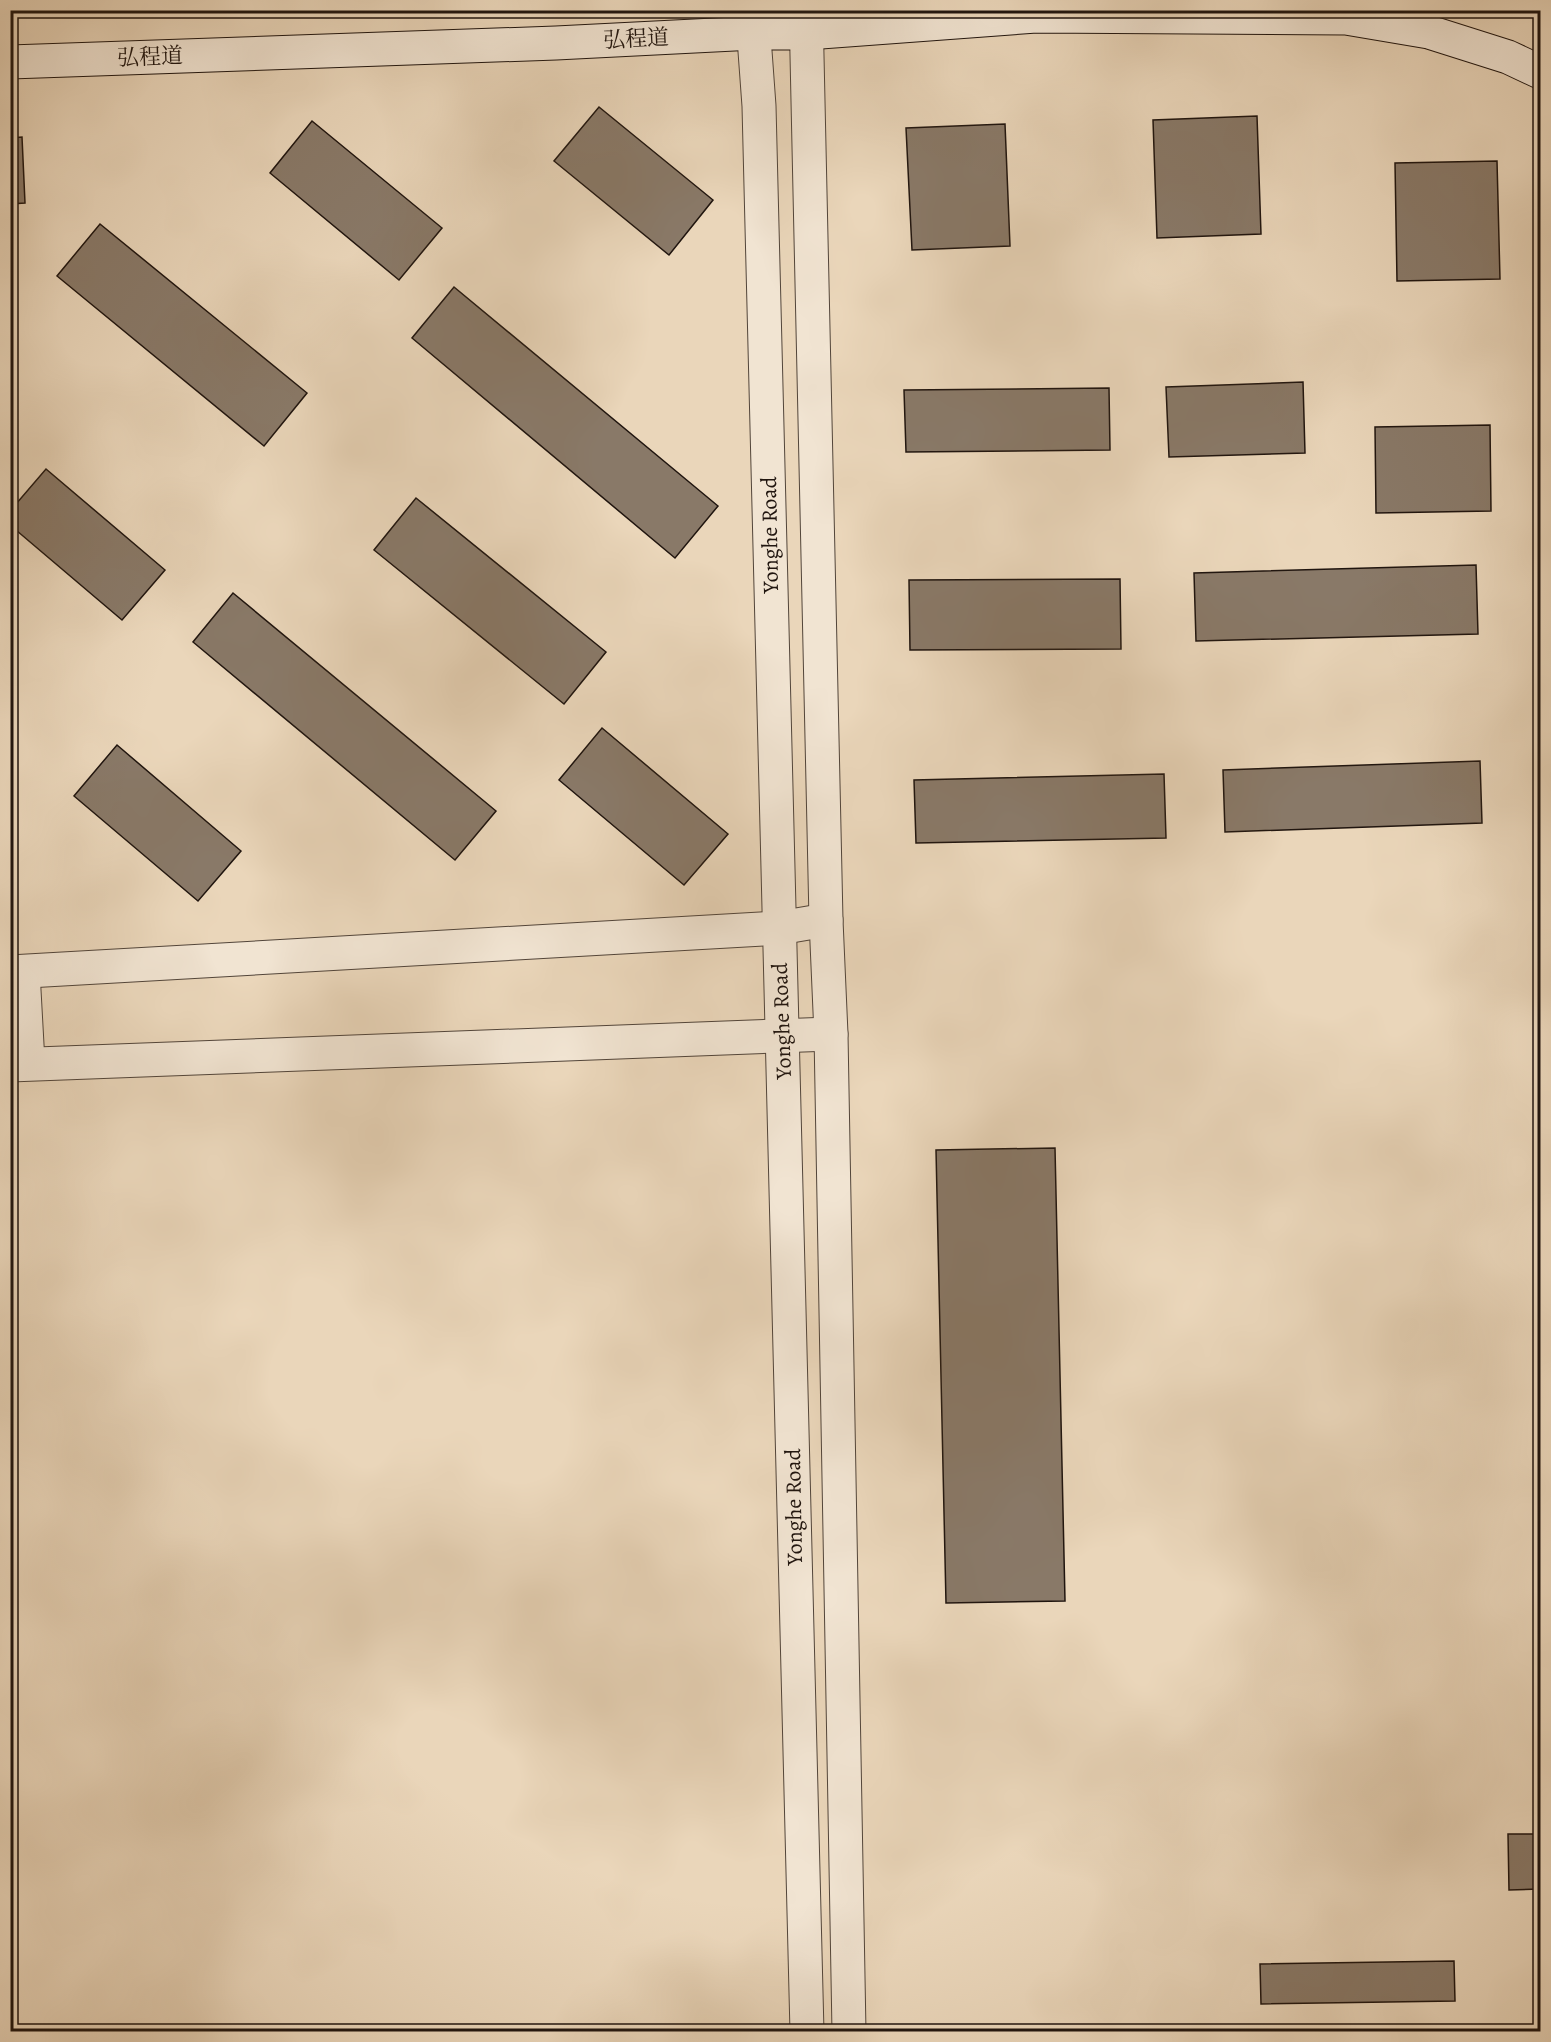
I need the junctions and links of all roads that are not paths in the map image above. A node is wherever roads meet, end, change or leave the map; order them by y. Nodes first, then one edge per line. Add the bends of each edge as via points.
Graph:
1 (753, 22) edge
2 (807, 22) edge
3 (10, 62) edge
4 (1540, 72) edge
5 (826, 920) junction
6 (780, 928) junction
7 (17, 972) edge
8 (782, 1034) junction
9 (831, 1034) junction
10 (19, 1064) edge
11 (807, 2031) edge
12 (849, 2031) edge

1 - 2 street, 弘程道
1 - 3 street, 弘程道 via 556,43
1 - 6 street, Yonghe Road via 759,106
2 - 4 street, 弘程道 via 1036,16 1346,18 1429,32 1508,57
2 - 5 street, Yonghe Road
5 - 6 street
5 - 9 street, Yonghe Road
6 - 7 street
6 - 8 street, Yonghe Road
7 - 10 street
8 - 9 street
8 - 10 street
8 - 11 street, Yonghe Road
9 - 12 street, Yonghe Road

